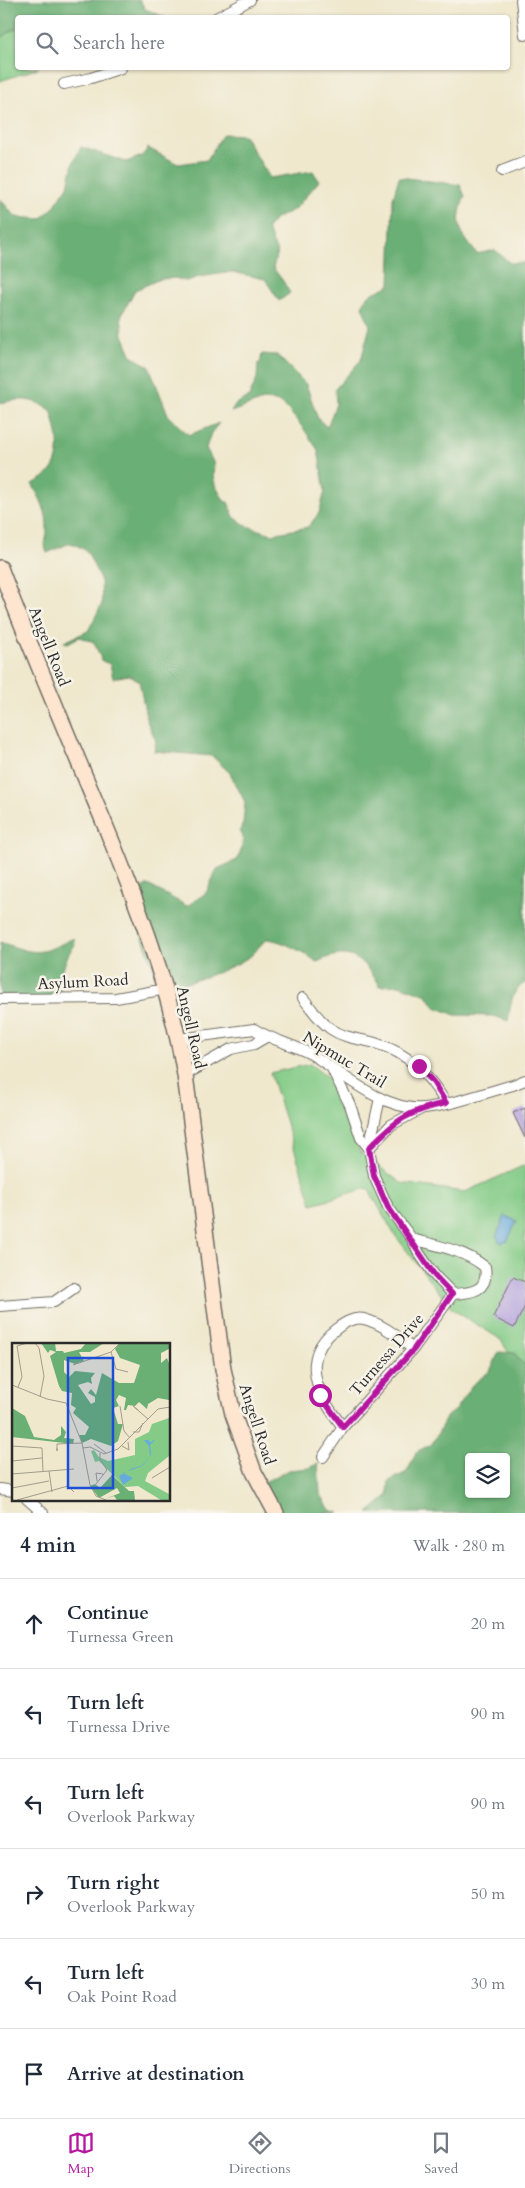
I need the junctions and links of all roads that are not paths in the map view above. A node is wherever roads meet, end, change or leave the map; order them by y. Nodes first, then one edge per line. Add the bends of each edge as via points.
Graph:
1 (250, 0) edge
2 (521, 0) edge
3 (222, 15) edge
4 (525, 35) edge
5 (115, 70) edge
6 (64, 84) dead end
7 (525, 162) edge
8 (502, 171) dead end
9 (0, 568) edge
10 (166, 989) junction
11 (303, 998) dead end
12 (0, 999) edge
13 (266, 1037) junction
14 (179, 1039) junction
15 (333, 1070) junction
16 (186, 1075) junction
17 (525, 1080) edge
18 (380, 1098) junction
19 (446, 1103) junction
20 (423, 1108) junction
21 (369, 1148) junction
22 (412, 1239) junction
23 (74, 1288) dead end
24 (452, 1294) junction
25 (0, 1306) edge
26 (414, 1349) junction
27 (343, 1427) junction
28 (324, 1457) dead end
29 (29, 1500) edge
30 (44, 1513) edge
31 (276, 1513) edge

1 - 3 street
2 - 4 street
5 - 6 street
7 - 8 street
9 - 10 street, Angell Road via 131,888
10 - 12 street, Asylum Road via 116,998
10 - 14 street, Angell Road
11 - 19 street via 321,1022 341,1035 386,1047 419,1066
13 - 14 street, Nipmuc Trail via 254,1029
13 - 15 street, Nipmuc Trail via 294,1045 319,1058
13 - 16 street via 254,1044 231,1049
14 - 16 street, Angell Road
15 - 18 street, Nipmuc Trail
15 - 21 street via 361,1138
16 - 31 street, Angell Road via 223,1369 236,1422 254,1472
17 - 19 street, Nipmuc Trail
18 - 20 street, Nipmuc Trail
18 - 21 street
19 - 20 street, Nipmuc Trail
20 - 21 street via 391,1125
21 - 22 street via 380,1191
22 - 24 street via 435,1276
22 - 24 street via 460,1252 486,1267 487,1276 482,1287 469,1293
23 - 25 street via 54,1302
24 - 26 street, Turnessa Drive
26 - 27 street, Turnessa Drive
26 - 27 street via 386,1329 362,1319 344,1323 327,1338 315,1363 315,1379 320,1395
27 - 28 street, Turnessa Drive
29 - 30 street

